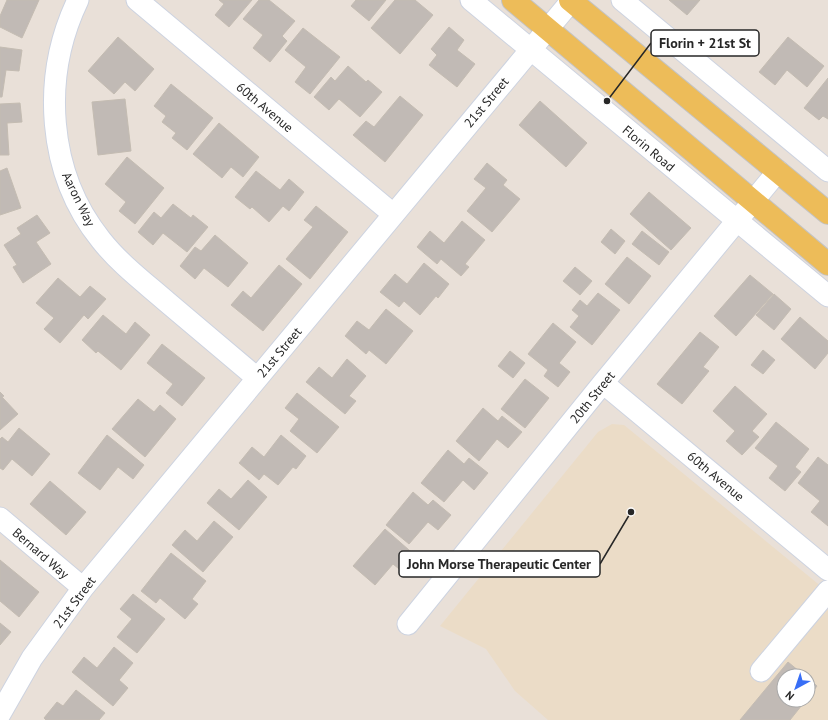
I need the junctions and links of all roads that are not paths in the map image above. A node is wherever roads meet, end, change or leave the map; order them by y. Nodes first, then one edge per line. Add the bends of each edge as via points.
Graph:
1 (78, 0) edge
2 (137, 0) edge
3 (471, 0) edge
4 (513, 0) edge
5 (571, 0) edge
6 (622, 0) edge
7 (547, 29) junction
8 (530, 50) junction
9 (778, 171) junction
10 (828, 171) edge
11 (753, 201) junction
12 (828, 213) edge
13 (393, 214) junction
14 (737, 221) junction
15 (828, 264) edge
16 (828, 296) edge
17 (257, 378) junction
18 (603, 382) junction
19 (0, 518) edge
20 (828, 570) edge
21 (82, 588) junction
22 (828, 591) edge
23 (408, 624) dead end
24 (761, 670) dead end
25 (0, 714) edge

1 - 17 street, Aaron Way via 70,14 60,48 54,84 54,119 69,185 100,240 121,263
2 - 13 street, 60th Avenue
3 - 8 street, Florin Road
4 - 7 main road, Florin Road
5 - 7 street, 21st Street
5 - 9 main road
6 - 10 street
7 - 8 street, 21st Street
7 - 11 main road, Florin Road
8 - 13 street, 21st Street
8 - 14 street, Florin Road
9 - 11 street, 20th Street
9 - 12 main road
11 - 14 street, 20th Street
11 - 15 main road, Florin Road
13 - 17 street, 21st Street
14 - 16 street, Florin Road
14 - 18 street, 20th Street
17 - 21 street, 21st Street
18 - 20 street, 60th Avenue
18 - 23 street, 20th Street
19 - 21 street, Bernard Way
21 - 25 street, 21st Street via 32,658
22 - 24 street

